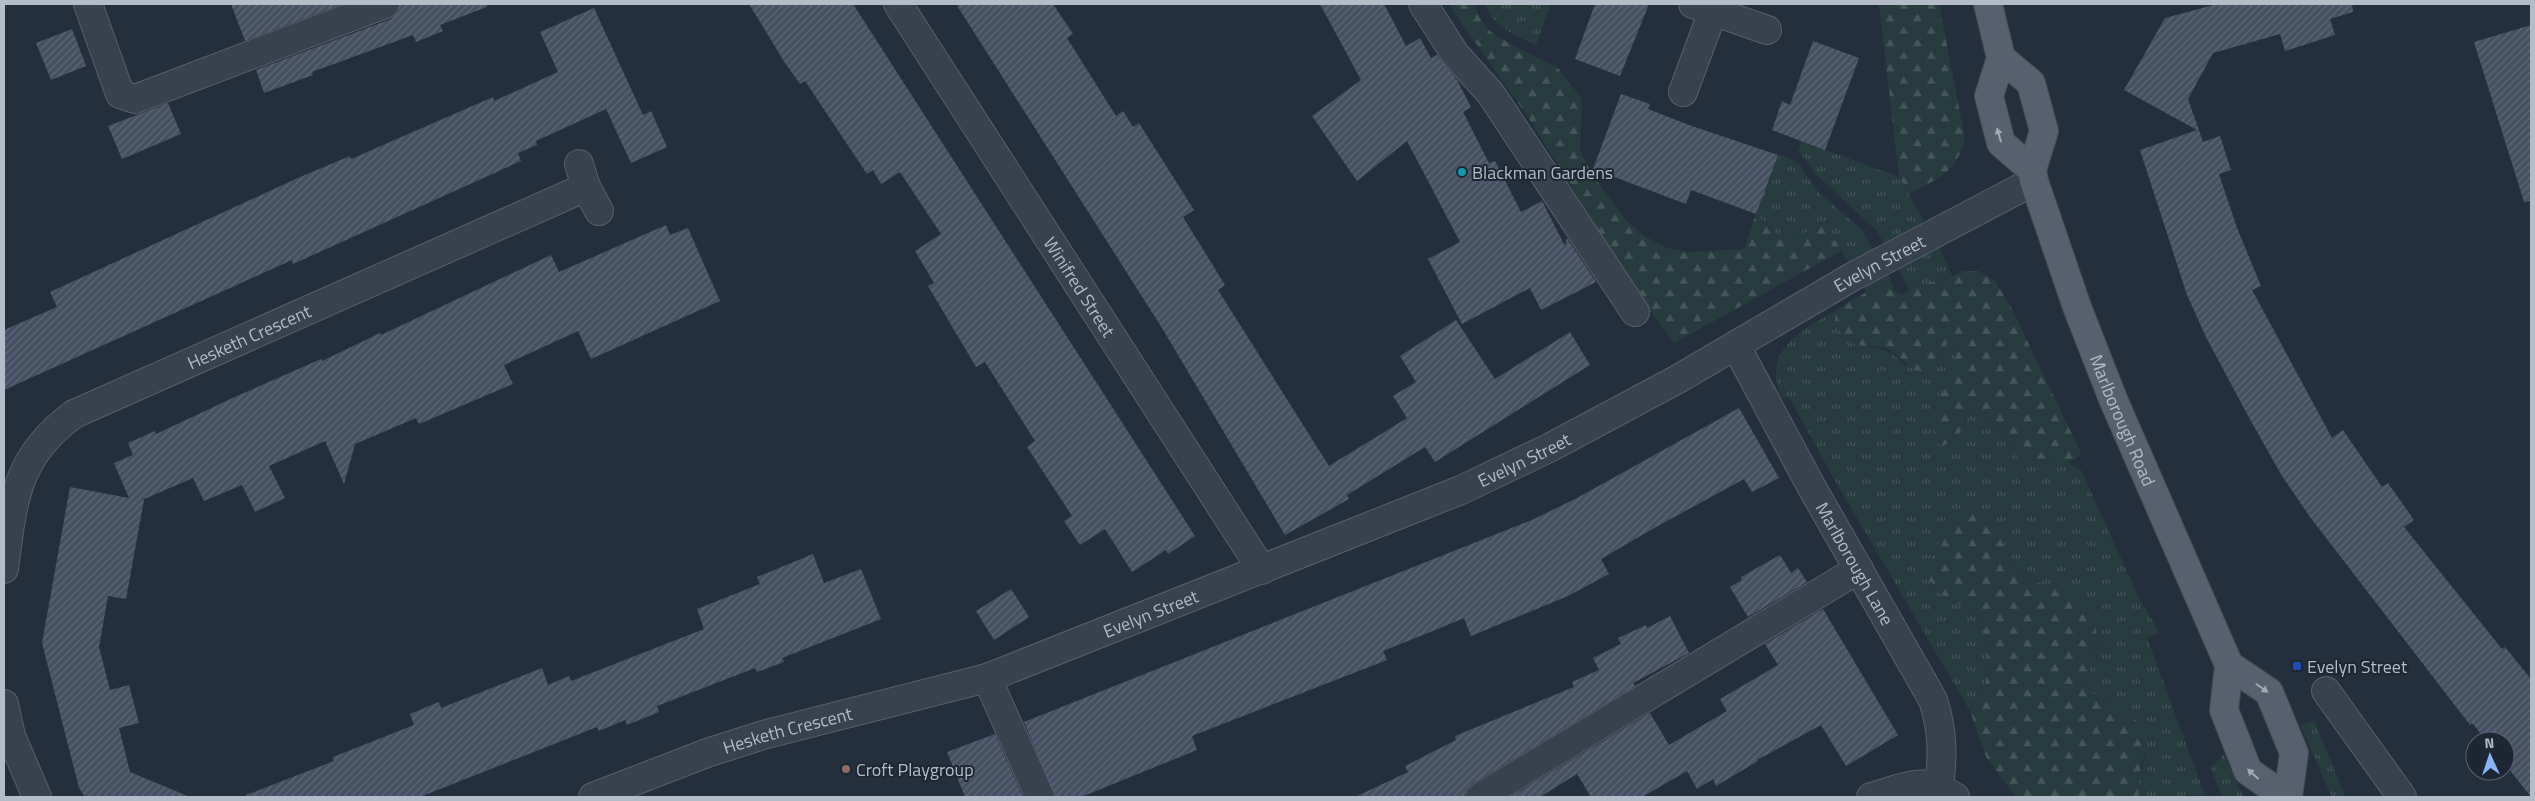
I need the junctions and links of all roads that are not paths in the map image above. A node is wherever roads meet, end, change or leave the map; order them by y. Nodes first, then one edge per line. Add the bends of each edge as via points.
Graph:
1 (88, 4) edge
2 (385, 4) edge
3 (898, 4) edge
4 (1423, 4) edge
5 (1988, 4) edge
6 (1703, 7) edge
7 (1767, 30) dead end
8 (2001, 58) junction
9 (1683, 92) dead end
10 (2033, 175) junction
11 (598, 210) dead end
12 (1635, 312) dead end
13 (1736, 346) junction
14 (4, 569) edge
15 (1859, 569) junction
16 (1262, 570) junction
17 (2229, 665) junction
18 (987, 678) junction
19 (2326, 691) dead end
20 (4, 704) edge
21 (1947, 793) edge
22 (36, 797) edge
23 (593, 797) edge
24 (1040, 797) edge
25 (1480, 797) edge
26 (1871, 797) edge
27 (2286, 797) edge
28 (2402, 797) edge

1 - 2 street via 120,94 135,99
3 - 16 street, Winifred Street
4 - 12 street via 1455,54 1491,94
5 - 8 main road
6 - 7 street
6 - 9 street
10 -> 8 main road via 2001,143 1989,96
8 - 10 main road via 2031,83 2044,131
10 - 13 street, Evelyn Street
10 - 17 main road, Marlborough Road via 2077,307 2113,399
11 - 14 street, Hesketh Crescent via 582,175 74,414 43,440 20,479
13 - 15 street, Marlborough Lane
13 - 16 street, Evelyn Street via 1549,448 1461,490
15 - 21 street, Marlborough Lane via 1933,700 1940,722
15 - 25 street
16 - 18 street, Evelyn Street
27 -> 17 main road, Marlborough Road via 2248,771 2224,710
17 -> 27 main road, Marlborough Road via 2269,692 2294,753
18 - 23 street, Hesketh Crescent via 763,735
18 - 24 street
19 - 28 street
20 - 22 street via 12,736
21 - 26 street, Marlborough Lane via 1932,784 1909,786

